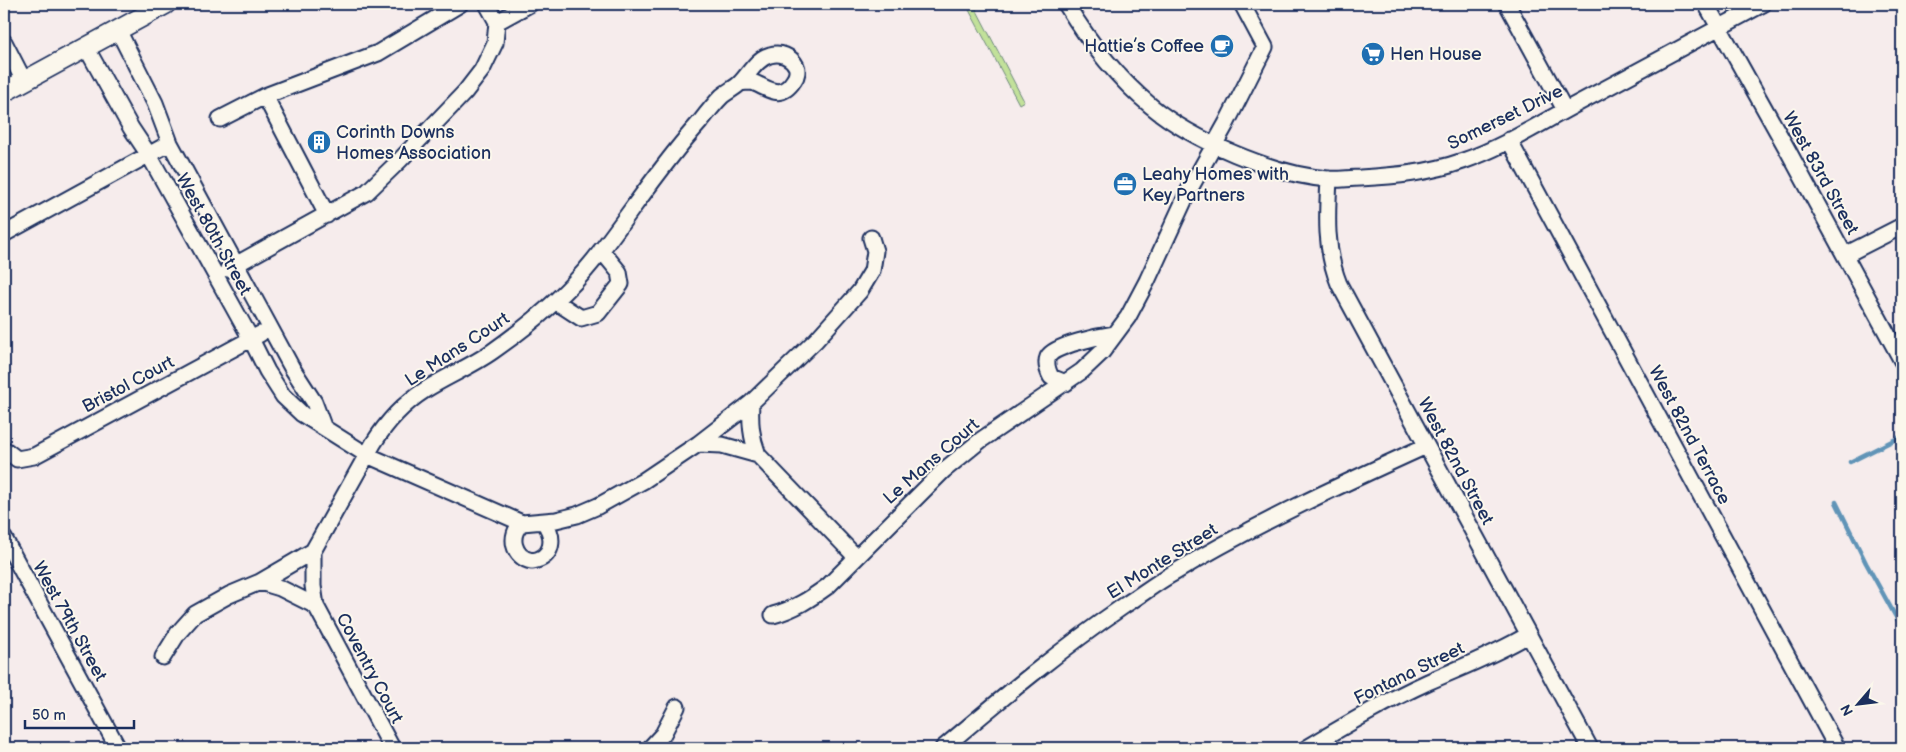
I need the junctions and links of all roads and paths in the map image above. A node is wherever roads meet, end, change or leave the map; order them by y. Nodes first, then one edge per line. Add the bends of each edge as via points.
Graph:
1 (166, 4) edge
2 (460, 4) edge
3 (487, 4) edge
4 (530, 4) edge
5 (1066, 4) edge
6 (1242, 4) edge
7 (1507, 4) edge
8 (1706, 4) edge
9 (1763, 4) edge
10 (497, 22) junction
11 (1719, 27) junction
12 (118, 30) junction
13 (4, 42) edge
14 (86, 47) junction
15 (24, 81) junction
16 (740, 83) dead end
17 (4, 92) edge
18 (265, 96) junction
19 (1565, 110) junction
20 (220, 119) dead end
21 (1509, 140) junction
22 (170, 142) junction
23 (1215, 144) junction
24 (149, 155) junction
25 (1329, 180) junction
26 (328, 215) junction
27 (1902, 226) edge
28 (4, 234) edge
29 (871, 238) dead end
30 (601, 250) junction
31 (1845, 255) junction
32 (235, 265) junction
33 (216, 275) junction
34 (555, 301) junction
35 (270, 329) junction
36 (1115, 334) junction
37 (252, 339) junction
38 (1902, 361) edge
39 (1066, 383) junction
40 (751, 403) junction
41 (323, 426) junction
42 (698, 444) junction
43 (1426, 446) junction
44 (4, 449) edge
45 (367, 455) junction
46 (758, 455) junction
47 (522, 522) junction
48 (544, 522) junction
49 (4, 538) edge
50 (313, 551) junction
51 (856, 556) junction
52 (260, 582) junction
53 (316, 606) junction
54 (773, 615) dead end
55 (1528, 635) junction
56 (163, 657) dead end
57 (677, 707) dead end
58 (118, 748) edge
59 (392, 748) edge
60 (650, 748) edge
61 (943, 748) edge
62 (1307, 748) edge
63 (1590, 748) edge
64 (1838, 748) edge

1 - 12 main road
2 - 18 street via 378,53
3 - 10 street
4 - 10 street
5 - 23 street, Somerset Drive via 1105,61 1126,83 1162,114
6 - 23 street, Le Mans Court via 1264,47
7 - 19 street
8 - 11 street, West 83rd Street
9 - 11 street, Somerset Drive
10 - 26 street via 495,43 482,70 465,92 367,192
11 - 19 street, Somerset Drive
11 - 31 street, West 83rd Street
12 - 14 main road
12 - 22 street, West 80th Street via 155,103
13 - 15 street
14 - 15 main road
14 - 24 street, West 80th Street
15 - 17 main road
16 - 30 street, Le Mans Court via 722,96 683,140
18 - 20 street
18 - 26 street
19 - 21 street, Somerset Drive
21 - 25 street, Somerset Drive via 1463,161 1430,170
21 - 64 street, West 82nd Terrace
22 - 24 street
22 - 32 street, West 80th Street
23 - 25 street, Somerset Drive via 1250,160 1297,175
23 - 36 street, Le Mans Court via 1188,192 1128,317
24 - 28 street
24 - 33 street, West 80th Street
25 - 43 street, West 82nd Street via 1328,228 1334,272
26 - 32 street
27 - 31 street
29 - 40 street via 875,252 872,271 860,291 816,340
30 - 34 street, Le Mans Court
30 - 34 street via 619,272 621,284 598,313 581,318
31 - 38 street, West 83rd Street
32 - 33 street
32 - 35 street, West 80th Street
33 - 37 street, West 80th Street
34 - 45 street, Le Mans Court via 492,352 424,391 400,409 381,431
35 - 37 street, Bristol Court
35 - 41 street, West 80th Street via 314,402
36 - 39 street, Le Mans Court via 1102,352
36 - 39 street via 1054,350 1047,358 1047,368 1051,377
37 - 41 street, West 80th Street via 284,396 302,414
37 - 44 street, Bristol Court via 34,456 17,459
39 - 51 street, Le Mans Court via 981,440 943,471
40 - 42 street
40 - 46 street via 752,440
41 - 45 street, West 80th Street
42 - 46 street via 722,445
42 - 48 street via 598,506 577,515
43 - 55 street, West 82nd Street
43 - 61 street, El Monte Street via 1240,535 1170,574 1064,648
45 - 47 street
45 - 50 street, Coventry Court
46 - 51 street
47 - 48 street
47 - 48 street via 514,533 513,541 522,558 532,562 547,555 551,547 551,535
49 - 58 street, West 79th Street
50 - 52 street
50 - 53 street, Coventry Court
51 - 54 street, Le Mans Court via 828,586 807,602
52 - 53 street, Coventry Court
52 - 56 street via 195,614
53 - 59 street, Coventry Court
55 - 62 street, Fontana Street via 1356,719
55 - 63 street, West 82nd Street
57 - 60 street via 664,734

